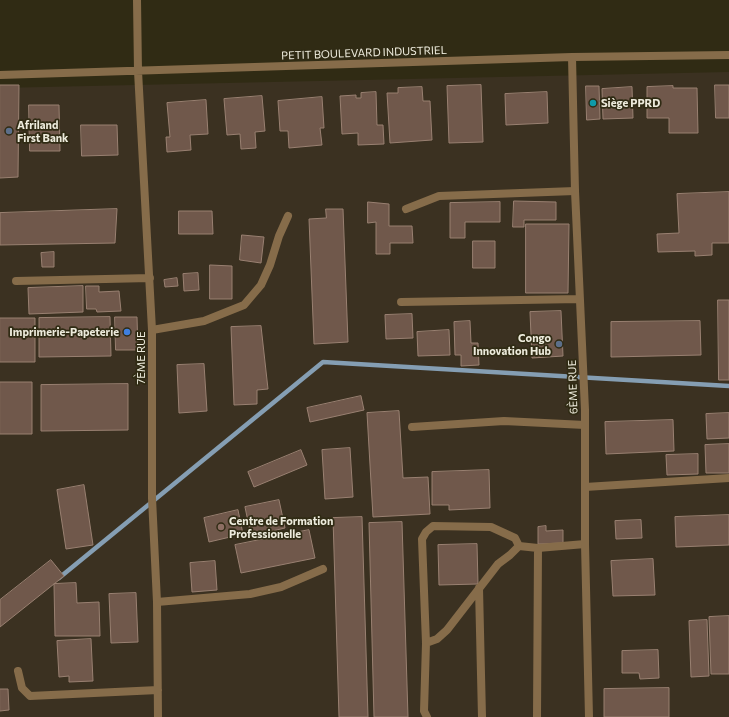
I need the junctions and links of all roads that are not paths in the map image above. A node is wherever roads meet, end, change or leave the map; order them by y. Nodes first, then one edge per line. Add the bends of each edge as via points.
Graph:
1 (137, 0) edge
2 (729, 55) edge
3 (572, 57) junction
4 (138, 71) junction
5 (0, 75) edge
6 (575, 191) junction
7 (406, 209) dead end
8 (288, 216) dead end
9 (150, 278) junction
10 (16, 281) dead end
11 (580, 299) junction
12 (401, 302) dead end
13 (152, 330) junction
14 (585, 426) junction
15 (412, 427) dead end
16 (729, 478) edge
17 (585, 488) junction
18 (585, 544) junction
19 (519, 546) junction
20 (538, 548) junction
21 (323, 569) dead end
22 (479, 588) junction
23 (157, 602) junction
24 (426, 643) junction
25 (18, 671) dead end
26 (158, 690) junction
27 (158, 717) edge
28 (427, 717) edge
29 (482, 717) edge
30 (537, 717) edge
31 (589, 717) edge

1 - 4 street, 7ÈME RUE
2 - 3 street, PETIT BOULEVARD INDUSTRIEL
3 - 4 street, PETIT BOULEVARD INDUSTRIEL
3 - 6 street, 6ÈME RUE
4 - 5 street, PETIT BOULEVARD INDUSTRIEL
4 - 9 street, 7ÈME RUE
6 - 7 street via 439,196
6 - 11 street, 6ÈME RUE
8 - 13 street via 261,285 244,305 204,321
9 - 10 street
9 - 13 street, 7ÈME RUE
11 - 12 street
11 - 14 street, 6ÈME RUE
13 - 23 street, 7ÈME RUE via 152,498
14 - 15 street via 504,421
14 - 17 street, 6ÈME RUE
16 - 17 street
17 - 18 street, 6ÈME RUE
18 - 20 street
18 - 31 street, 6ÈME RUE
19 - 20 street
19 - 22 street via 498,564
19 - 24 street via 515,538 491,527 433,526 426,532 422,539
20 - 30 street
21 - 23 street via 281,586 250,594
22 - 24 street via 447,630 437,639
22 - 29 street
23 - 26 street, 7ÈME RUE
24 - 28 street via 424,712
25 - 26 street via 22,688 30,696
26 - 27 street, 7ÈME RUE

